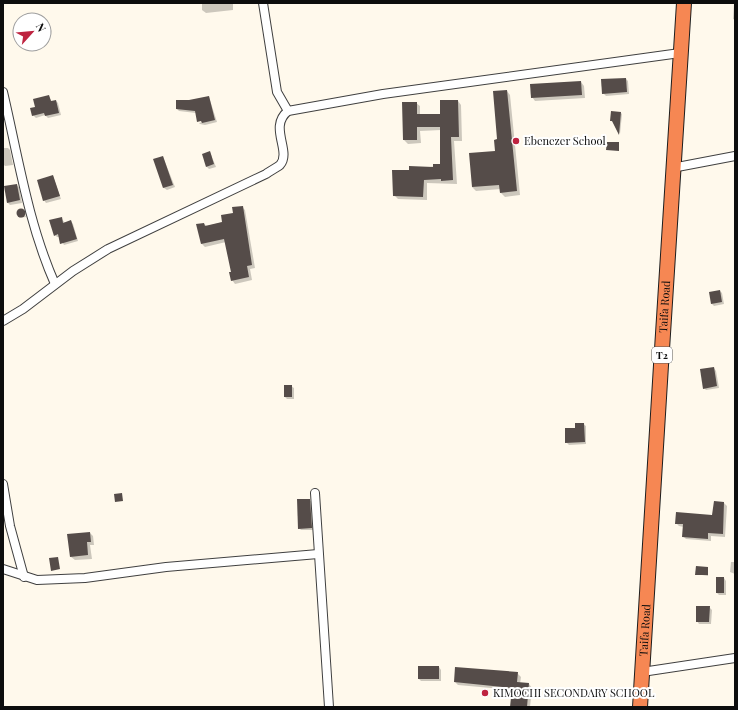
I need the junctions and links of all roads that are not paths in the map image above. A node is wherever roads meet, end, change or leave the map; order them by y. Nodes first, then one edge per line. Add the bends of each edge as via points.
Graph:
1 (264, 3) edge
2 (684, 3) edge
3 (680, 53) junction
4 (3, 92) edge
5 (288, 111) junction
6 (735, 156) edge
7 (672, 168) junction
8 (55, 284) junction
9 (3, 321) edge
10 (3, 484) edge
11 (315, 493) dead end
12 (318, 554) junction
13 (3, 569) edge
14 (24, 577) junction
15 (735, 658) edge
16 (642, 672) junction
17 (328, 707) edge
18 (640, 707) edge

1 - 5 street via 278,92
2 - 3 highway, Taifa Road / T2
3 - 5 street via 383,94
3 - 7 highway, Taifa Road / T2
4 - 8 street via 33,225
5 - 8 street via 282,116 279,130 283,155 280,164 266,174 108,249
6 - 7 street
7 - 16 highway, Taifa Road / T2 via 666,305
8 - 9 street
10 - 14 street via 10,526
11 - 12 street
12 - 14 street via 166,567 85,578 37,580
12 - 17 street
13 - 14 street
15 - 16 street
16 - 18 highway, Taifa Road / T2

